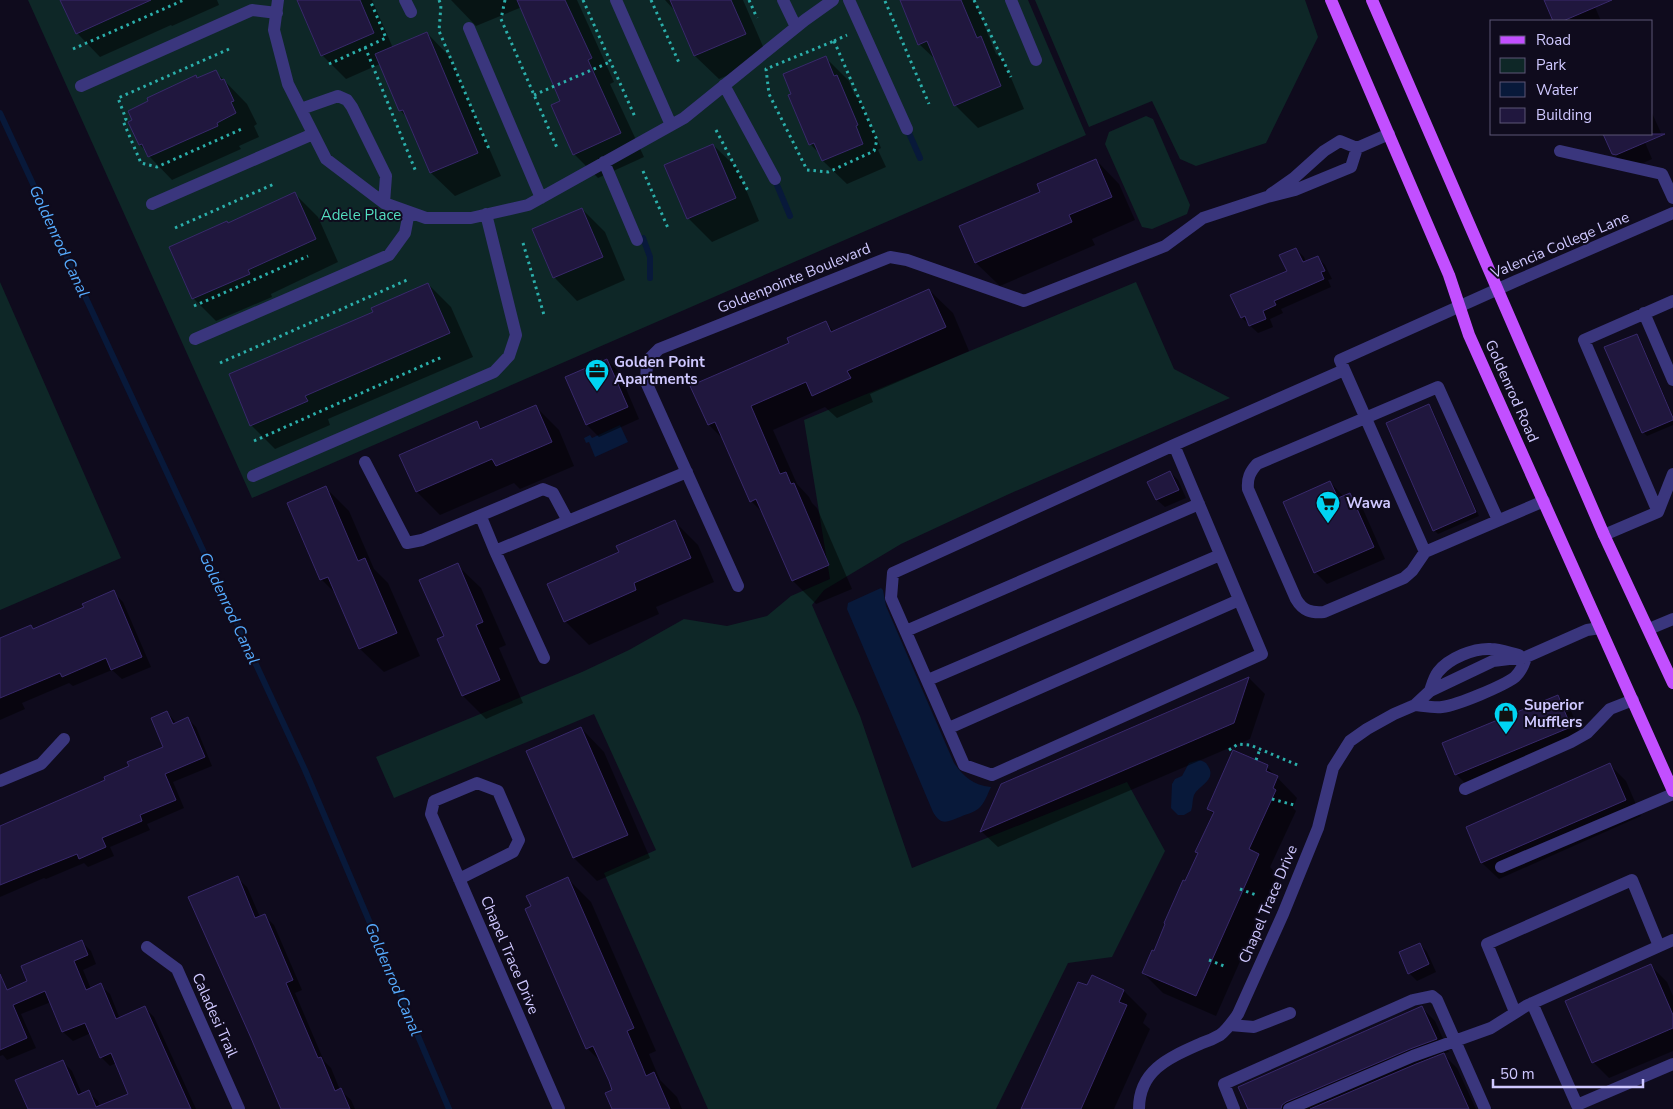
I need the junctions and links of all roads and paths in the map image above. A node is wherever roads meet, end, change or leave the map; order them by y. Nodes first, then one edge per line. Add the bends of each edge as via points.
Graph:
1 (184, 0) edge
2 (278, 0) edge
3 (370, 0) edge
4 (405, 0) edge
5 (439, 0) edge
6 (505, 0) edge
7 (583, 0) edge
8 (616, 0) edge
9 (651, 0) edge
10 (749, 0) edge
11 (784, 0) edge
12 (833, 0) edge
13 (849, 0) edge
14 (974, 0) edge
15 (1012, 0) edge
16 (1331, 0) edge
17 (1372, 0) edge
18 (885, 1) edge
19 (411, 12) dead end
20 (277, 13) junction
21 (757, 18) dead end
22 (796, 27) junction
23 (469, 28) dead end
24 (851, 34) dead end
25 (834, 41) junction
26 (366, 47) junction
27 (73, 49) dead end
28 (229, 49) dead end
29 (1036, 60) dead end
30 (610, 62) junction
31 (329, 64) dead end
32 (680, 65) dead end
33 (1011, 77) dead end
34 (724, 85) junction
35 (81, 86) dead end
36 (534, 95) junction
37 (929, 104) dead end
38 (301, 109) junction
39 (635, 117) dead end
40 (671, 125) junction
41 (244, 128) dead end
42 (907, 129) dead end
43 (716, 130) dead end
44 (313, 134) junction
45 (1389, 134) junction
46 (1357, 148) junction
47 (489, 149) dead end
48 (558, 150) dead end
49 (1560, 151) dead end
50 (604, 162) junction
51 (416, 172) dead end
52 (643, 172) dead end
53 (775, 179) dead end
54 (274, 184) dead end
55 (748, 191) dead end
56 (1267, 197) junction
57 (541, 198) junction
58 (1673, 198) edge
59 (384, 203) junction
60 (152, 204) dead end
61 (409, 212) junction
62 (1673, 213) edge
63 (486, 214) junction
64 (175, 228) dead end
65 (668, 228) dead end
66 (637, 240) dead end
67 (523, 243) dead end
68 (308, 256) dead end
69 (407, 280) dead end
70 (1497, 290) junction
71 (1673, 301) edge
72 (194, 306) dead end
73 (1460, 306) junction
74 (1644, 313) junction
75 (544, 315) dead end
76 (195, 339) dead end
77 (442, 357) dead end
78 (220, 363) dead end
79 (1344, 370) junction
80 (1673, 380) edge
81 (1366, 418) junction
82 (254, 440) dead end
83 (1174, 445) junction
84 (365, 462) dead end
85 (687, 472) junction
86 (1673, 474) edge
87 (253, 476) dead end
88 (1544, 501) junction
89 (1198, 504) junction
90 (1658, 512) junction
91 (480, 517) junction
92 (1498, 520) junction
93 (568, 521) junction
94 (1604, 535) junction
95 (494, 551) junction
96 (1425, 552) junction
97 (1220, 555) junction
98 (738, 586) dead end
99 (1240, 600) junction
100 (1673, 619) edge
101 (1600, 628) junction
102 (1649, 629) junction
103 (906, 631) junction
104 (1526, 657) junction
105 (544, 658) dead end
106 (928, 680) junction
107 (1673, 683) edge
108 (1430, 691) junction
109 (1633, 700) junction
110 (1415, 705) junction
111 (948, 728) junction
112 (64, 739) dead end
113 (1260, 749) junction
114 (1229, 750) dead end
115 (1256, 760) dead end
116 (1300, 766) dead end
117 (0, 781) edge
118 (1465, 789) dead end
119 (1673, 792) edge
120 (1272, 799) dead end
121 (1294, 805) dead end
122 (1500, 867) dead end
123 (459, 879) junction
124 (1240, 889) dead end
125 (1256, 895) dead end
126 (1673, 940) edge
127 (1660, 946) junction
128 (147, 947) dead end
129 (1209, 960) dead end
130 (1224, 966) dead end
131 (1532, 1003) junction
132 (1515, 1012) junction
133 (1290, 1013) dead end
134 (1230, 1025) junction
135 (1456, 1040) junction
136 (1673, 1064) edge
137 (239, 1109) edge
138 (559, 1109) edge
139 (1139, 1109) edge
140 (1234, 1109) edge
141 (1289, 1109) edge
142 (1485, 1109) edge

1 - 27 path
2 - 20 street
3 - 26 path via 386,38
4 - 19 street
5 - 47 path via 439,32
6 - 36 path via 501,19
7 - 30 path
8 - 40 street
9 - 32 path
10 - 21 path
11 - 22 street
12 - 22 street
13 - 42 street
14 - 33 path
15 - 29 street
16 - 45 main road, Goldenrod Road
17 - 70 main road, Goldenrod Road
18 - 37 path
20 - 35 street via 252,10
20 - 38 street via 274,30 288,84
22 - 34 street
23 - 57 street
24 - 25 path
25 - 25 path via 766,69 769,94 807,170 834,170 874,151 877,140
26 - 31 path
26 - 51 path
28 - 41 path via 118,98 126,119 123,121 141,164 157,168
30 - 36 path
30 - 39 path
34 - 40 street
34 - 53 street
36 - 48 path
38 - 44 street
38 - 59 street via 338,96 347,100 386,176
40 - 50 street
43 - 55 path
44 - 59 street via 326,159
44 - 60 street
45 - 46 street
45 - 73 main road, Goldenrod Road
46 - 56 street, Goldenpointe Boulevard via 1351,167 1295,190
46 - 56 street, Goldenpointe Boulevard via 1340,141
49 - 58 street via 1662,174
50 - 57 street
50 - 66 street
52 - 65 path
54 - 64 path
56 - 85 street, Goldenpointe Boulevard via 1203,218 1165,246 1024,301 890,256 659,349 647,361 646,382
57 - 63 street via 528,205
59 - 61 street
61 - 63 street via 426,218 471,218
61 - 76 street via 405,233 389,255
62 - 70 street, Valencia College Lane
63 - 87 street via 516,335 509,356 494,372
67 - 75 path
68 - 72 path
69 - 78 path
70 - 73 street, Valencia College Lane
70 - 94 main road, Goldenrod Road
71 - 74 street
73 - 79 street, Valencia College Lane via 1340,360
73 - 88 main road, Goldenrod Road via 1469,335
74 - 80 street
74 - 90 street via 1584,340
77 - 82 path
79 - 81 street
79 - 83 street
81 - 92 street via 1438,387
81 - 96 street
81 - 96 street via 1257,464 1250,472 1248,489 1296,600 1307,611 1324,612 1404,578
83 - 89 street
83 - 103 street via 893,573 891,598
84 - 91 street via 407,543
85 - 93 street
85 - 98 street, Goldenpointe Boulevard
86 - 90 street
88 - 92 street
88 - 101 main road, Goldenrod Road
89 - 97 street
89 - 103 street
90 - 94 street
91 - 93 street via 543,489 553,493
91 - 95 street
92 - 96 street
93 - 95 street
94 - 102 main road, Goldenrod Road
95 - 105 street
97 - 99 street
97 - 106 street
99 - 111 street
99 - 111 street via 1262,654 992,775 964,765
100 - 102 street
101 - 104 street, Chapel Trace Drive via 1587,630
101 - 109 main road, Goldenrod Road
102 - 107 main road, Goldenrod Road
103 - 106 street
104 - 108 street, Chapel Trace Drive via 1493,661
104 - 108 street, Chapel Trace Drive via 1492,649 1470,653 1445,665 1436,674
104 - 110 street, Chapel Trace Drive via 1523,668 1514,678 1454,705
106 - 111 street
108 - 110 street, Chapel Trace Drive
109 - 118 street via 1610,709 1587,733 1571,742
109 - 119 main road, Goldenrod Road
110 - 134 street, Chapel Trace Drive via 1350,741 1333,768 1318,828 1283,914
112 - 117 street via 41,764
113 - 114 path via 1238,744
113 - 115 path
113 - 116 path
119 - 122 street
120 - 121 path
123 - 123 street, Chapel Trace Drive via 431,814 434,801 477,782 498,792 518,840 513,852
123 - 138 street, Chapel Trace Drive
124 - 125 path
126 - 127 street
127 - 131 street
127 - 132 street via 1632,880 1486,944
128 - 137 street, Caladesi Trail via 177,969
129 - 130 path
131 - 132 street
131 - 136 street via 1577,1105
132 - 135 street via 1491,1028
133 - 134 street via 1254,1027
134 - 139 street, Chapel Trace Drive via 1220,1035 1165,1061 1152,1071 1140,1095
135 - 140 street via 1437,1000 1432,996 1413,1000 1224,1084
135 - 141 street
135 - 142 street

